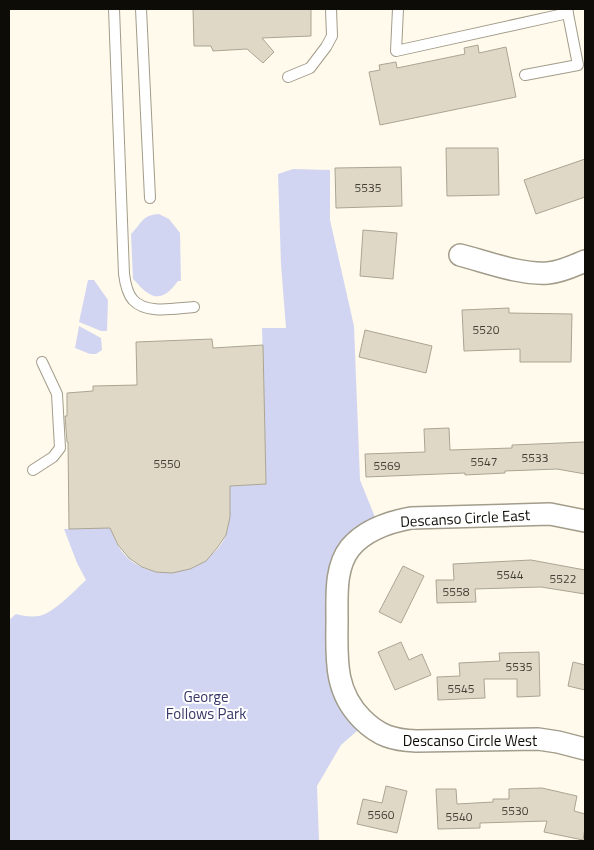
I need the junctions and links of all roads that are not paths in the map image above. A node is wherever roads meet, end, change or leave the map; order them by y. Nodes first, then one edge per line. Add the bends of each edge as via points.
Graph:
1 (114, 9) edge
2 (141, 9) edge
3 (331, 9) edge
4 (398, 9) edge
5 (568, 11) edge
6 (525, 74) dead end
7 (288, 77) dead end
8 (150, 198) dead end
9 (460, 255) dead end
10 (585, 261) edge
11 (194, 307) dead end
12 (42, 362) dead end
13 (33, 470) dead end
14 (585, 521) edge
15 (337, 634) joint
16 (585, 749) edge

1 - 11 lane via 126,287 133,300 145,307 160,310
2 - 8 lane
3 - 7 lane via 332,36 326,47 310,68
4 - 5 lane via 396,51
5 - 6 lane via 578,65
9 - 10 street via 531,272 564,269
12 - 13 lane via 57,394 60,448 53,457
14 - 15 street, Descanso Circle East via 550,514 411,518 379,527 350,549 341,567 337,582
15 - 16 street, Descanso Circle West via 338,674 344,696 352,709 380,734 416,741 538,739

